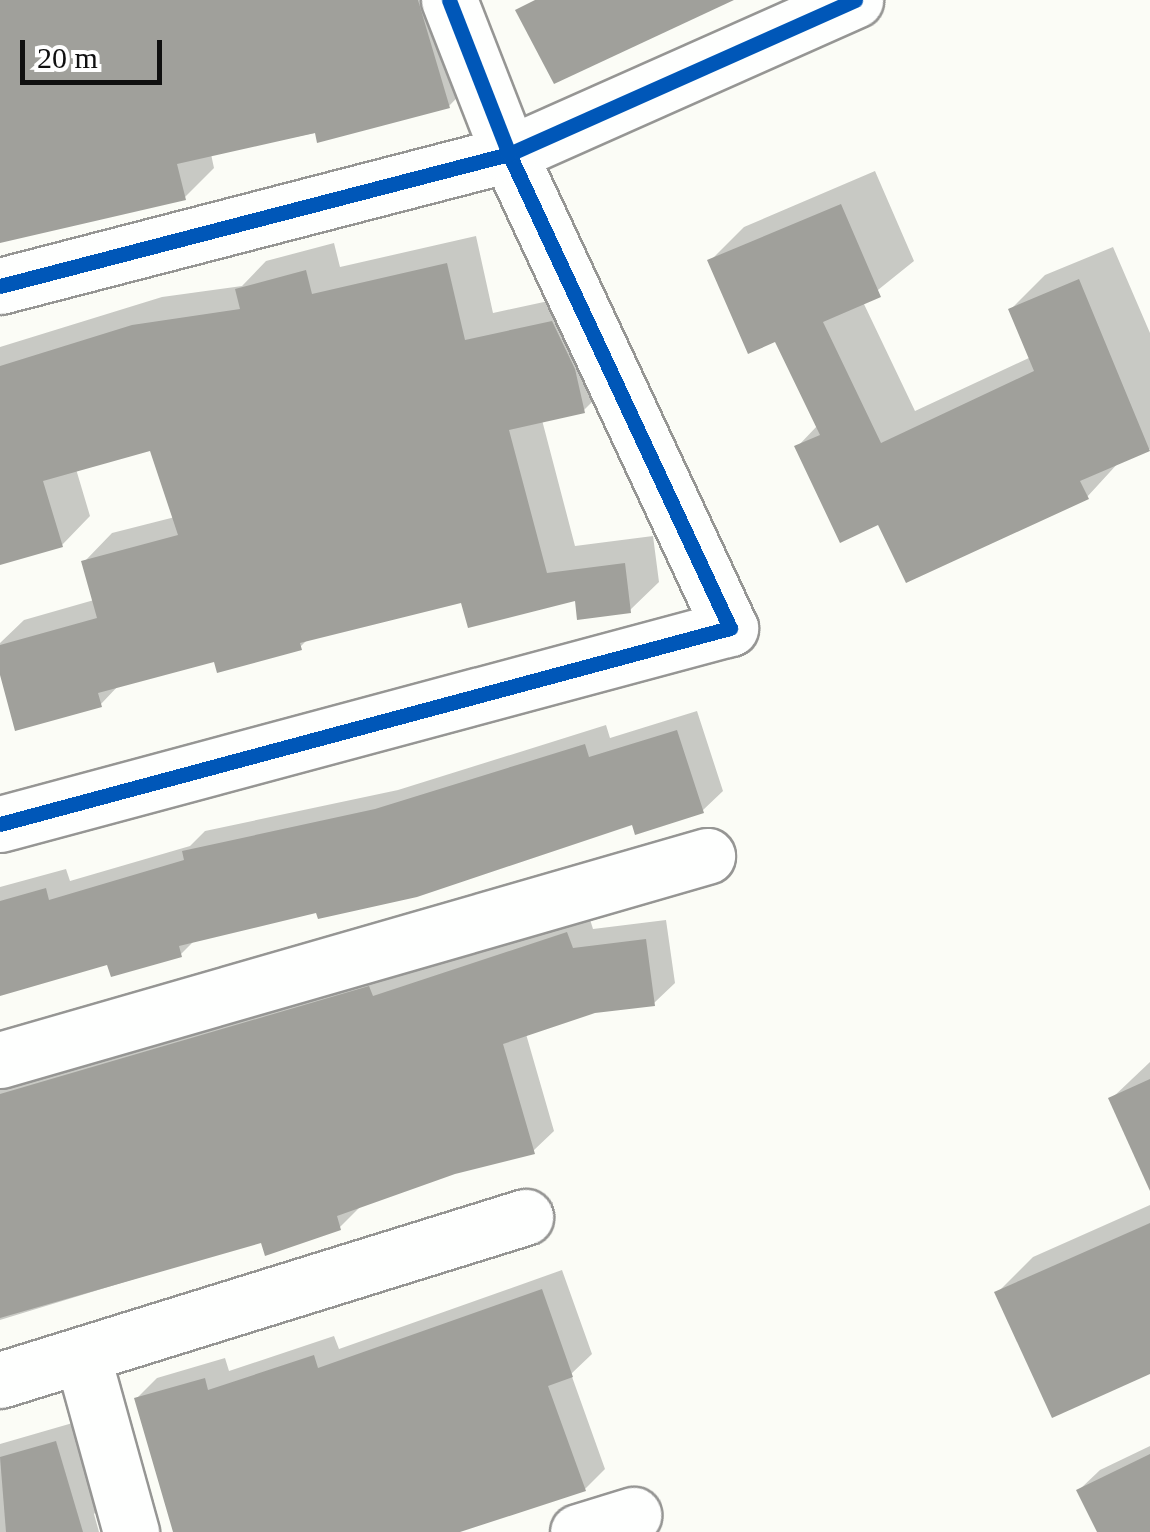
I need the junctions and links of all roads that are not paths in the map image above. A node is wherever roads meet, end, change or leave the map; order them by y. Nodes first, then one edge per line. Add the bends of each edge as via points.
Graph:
1 (449, 0) edge
2 (855, 0) edge
3 (508, 154) junction
4 (0, 286) edge
5 (0, 824) edge
6 (707, 856) dead end
7 (0, 1060) edge
8 (525, 1217) dead end
9 (82, 1354) junction
10 (0, 1380) edge
11 (633, 1515) dead end
12 (131, 1532) edge
13 (578, 1532) edge

1 - 3 street
2 - 3 street
3 - 4 street
3 - 5 street via 730,628
6 - 7 street
8 - 9 street
9 - 10 street
9 - 12 street
11 - 13 street

